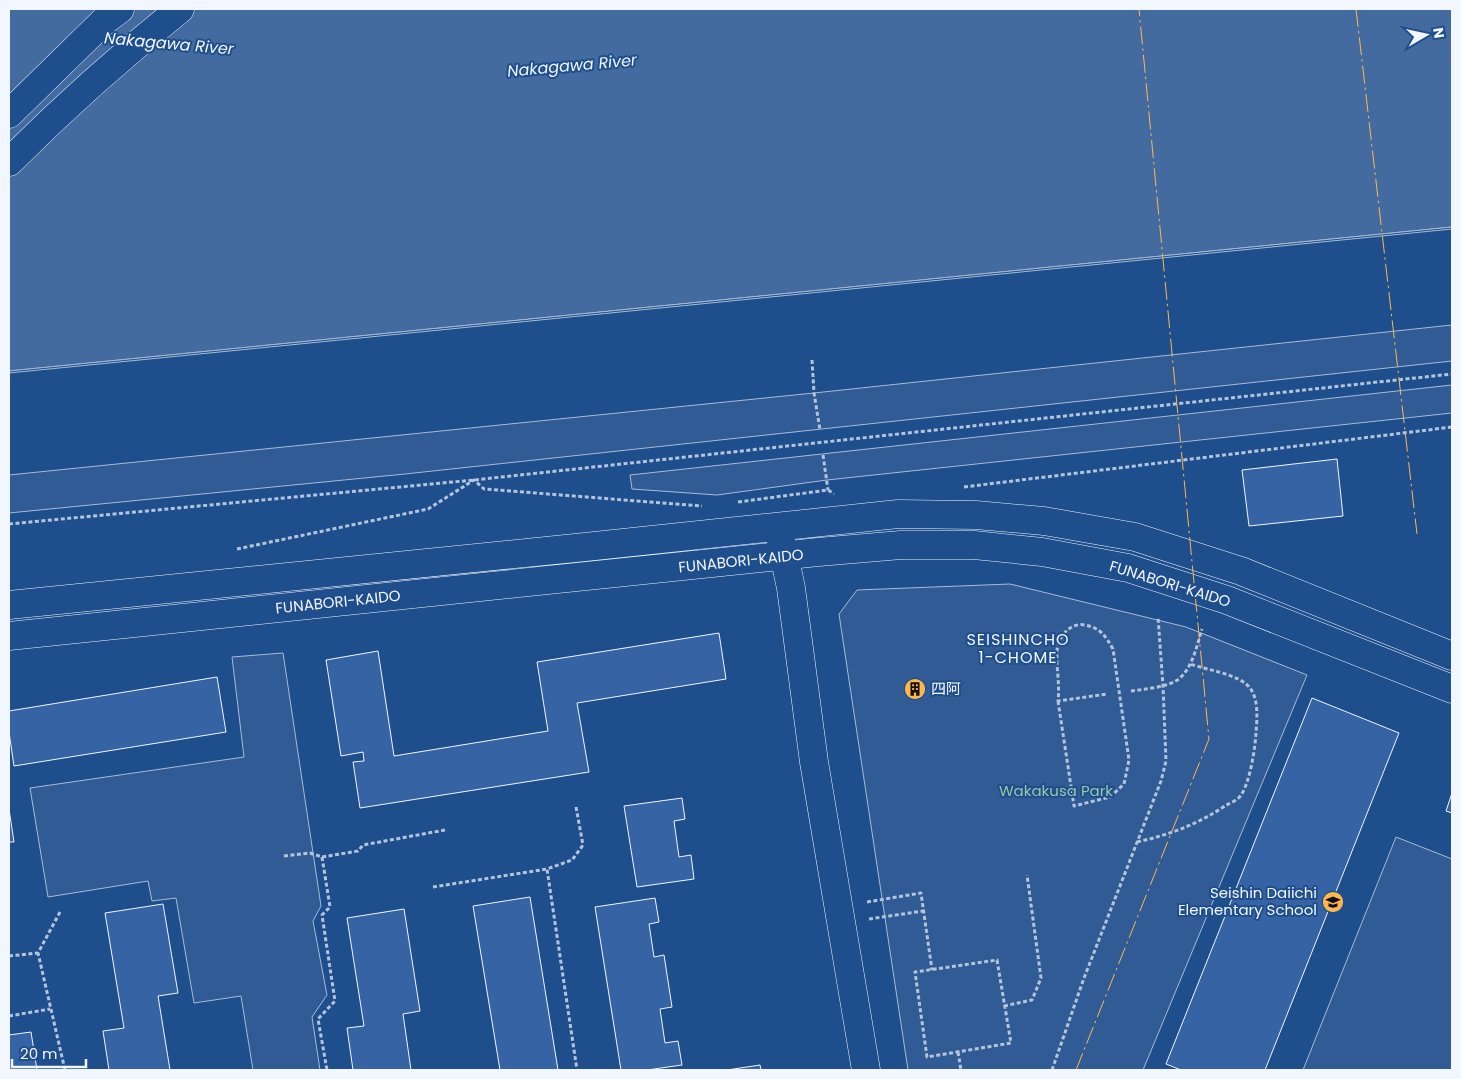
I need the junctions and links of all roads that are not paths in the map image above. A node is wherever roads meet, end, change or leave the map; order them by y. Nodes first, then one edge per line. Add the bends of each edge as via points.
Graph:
1 (120, 9) edge
2 (180, 9) edge
3 (9, 114) edge
4 (9, 162) edge
5 (778, 527) junction
6 (784, 556) junction
7 (9, 605) edge
8 (9, 636) edge
9 (1452, 656) edge
10 (1452, 688) edge
11 (866, 1070) edge

1 - 3 main road
2 - 4 main road via 127,52
5 - 6 main road
5 - 7 main road, FUNABORI-KAIDO
5 - 9 main road, FUNABORI-KAIDO via 898,514 976,514 1044,521 1126,536 1241,571
6 - 8 main road, FUNABORI-KAIDO
6 - 10 main road, FUNABORI-KAIDO via 900,545 974,545 1042,552 1128,568 1227,600
6 - 11 main road via 814,762

